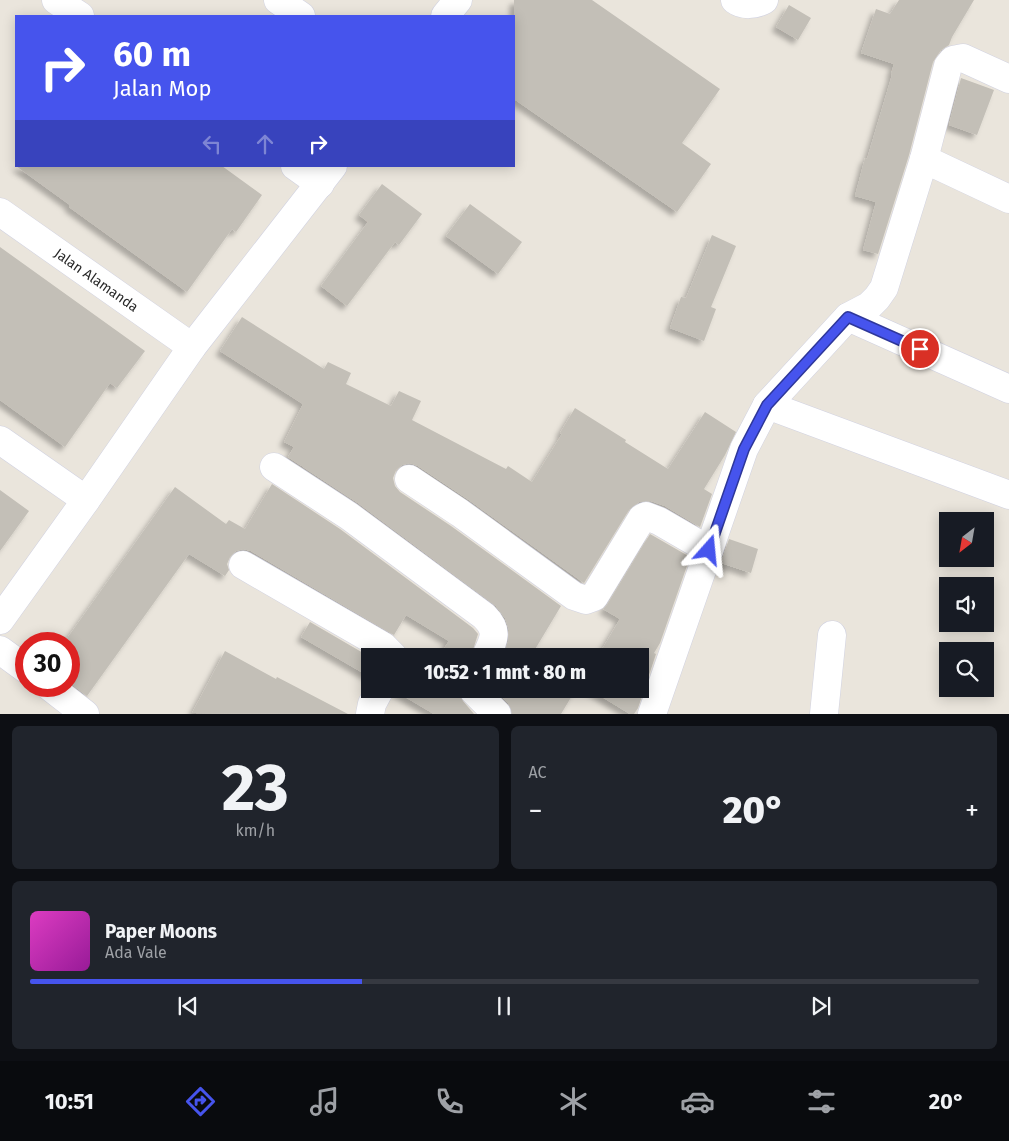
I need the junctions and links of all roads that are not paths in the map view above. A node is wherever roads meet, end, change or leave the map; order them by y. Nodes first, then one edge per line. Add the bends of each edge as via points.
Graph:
1 (56, 0) edge
2 (278, 0) edge
3 (458, 0) edge
4 (78, 15) edge
5 (300, 15) edge
6 (446, 15) edge
7 (1009, 79) edge
8 (924, 159) junction
9 (299, 167) edge
10 (327, 175) edge
11 (1009, 200) edge
12 (0, 212) edge
13 (848, 317) junction
14 (192, 347) junction
15 (1009, 389) edge
16 (767, 405) junction
17 (0, 440) edge
18 (274, 467) dead end
19 (409, 478) dead end
20 (1009, 495) edge
21 (86, 500) junction
22 (709, 550) junction
23 (243, 565) dead end
24 (0, 620) edge
25 (832, 635) dead end
26 (385, 648) edge
27 (490, 648) edge
28 (0, 650) edge
29 (15, 661) edge
30 (63, 697) edge
31 (375, 698) edge
32 (480, 698) edge
33 (85, 714) edge
34 (370, 714) edge
35 (497, 714) edge
36 (652, 714) edge
37 (824, 714) edge

1 - 4 street
2 - 5 street
3 - 6 street
7 - 8 street via 963,58 953,60 948,66
8 - 11 street
8 - 13 street via 884,288 869,306
9 - 10 street
10 - 14 street
12 - 14 street, Jalan Alamanda
13 - 15 street
13 - 16 street
14 - 21 street
16 - 20 street
16 - 22 street via 744,449
17 - 21 street
18 - 27 street via 348,516 484,616 494,629
19 - 22 street via 574,596 586,600 594,597 646,516 659,520
21 - 24 street
22 - 36 street
23 - 26 street
25 - 37 street
28 - 29 street
30 - 33 street
31 - 34 street
32 - 35 street

